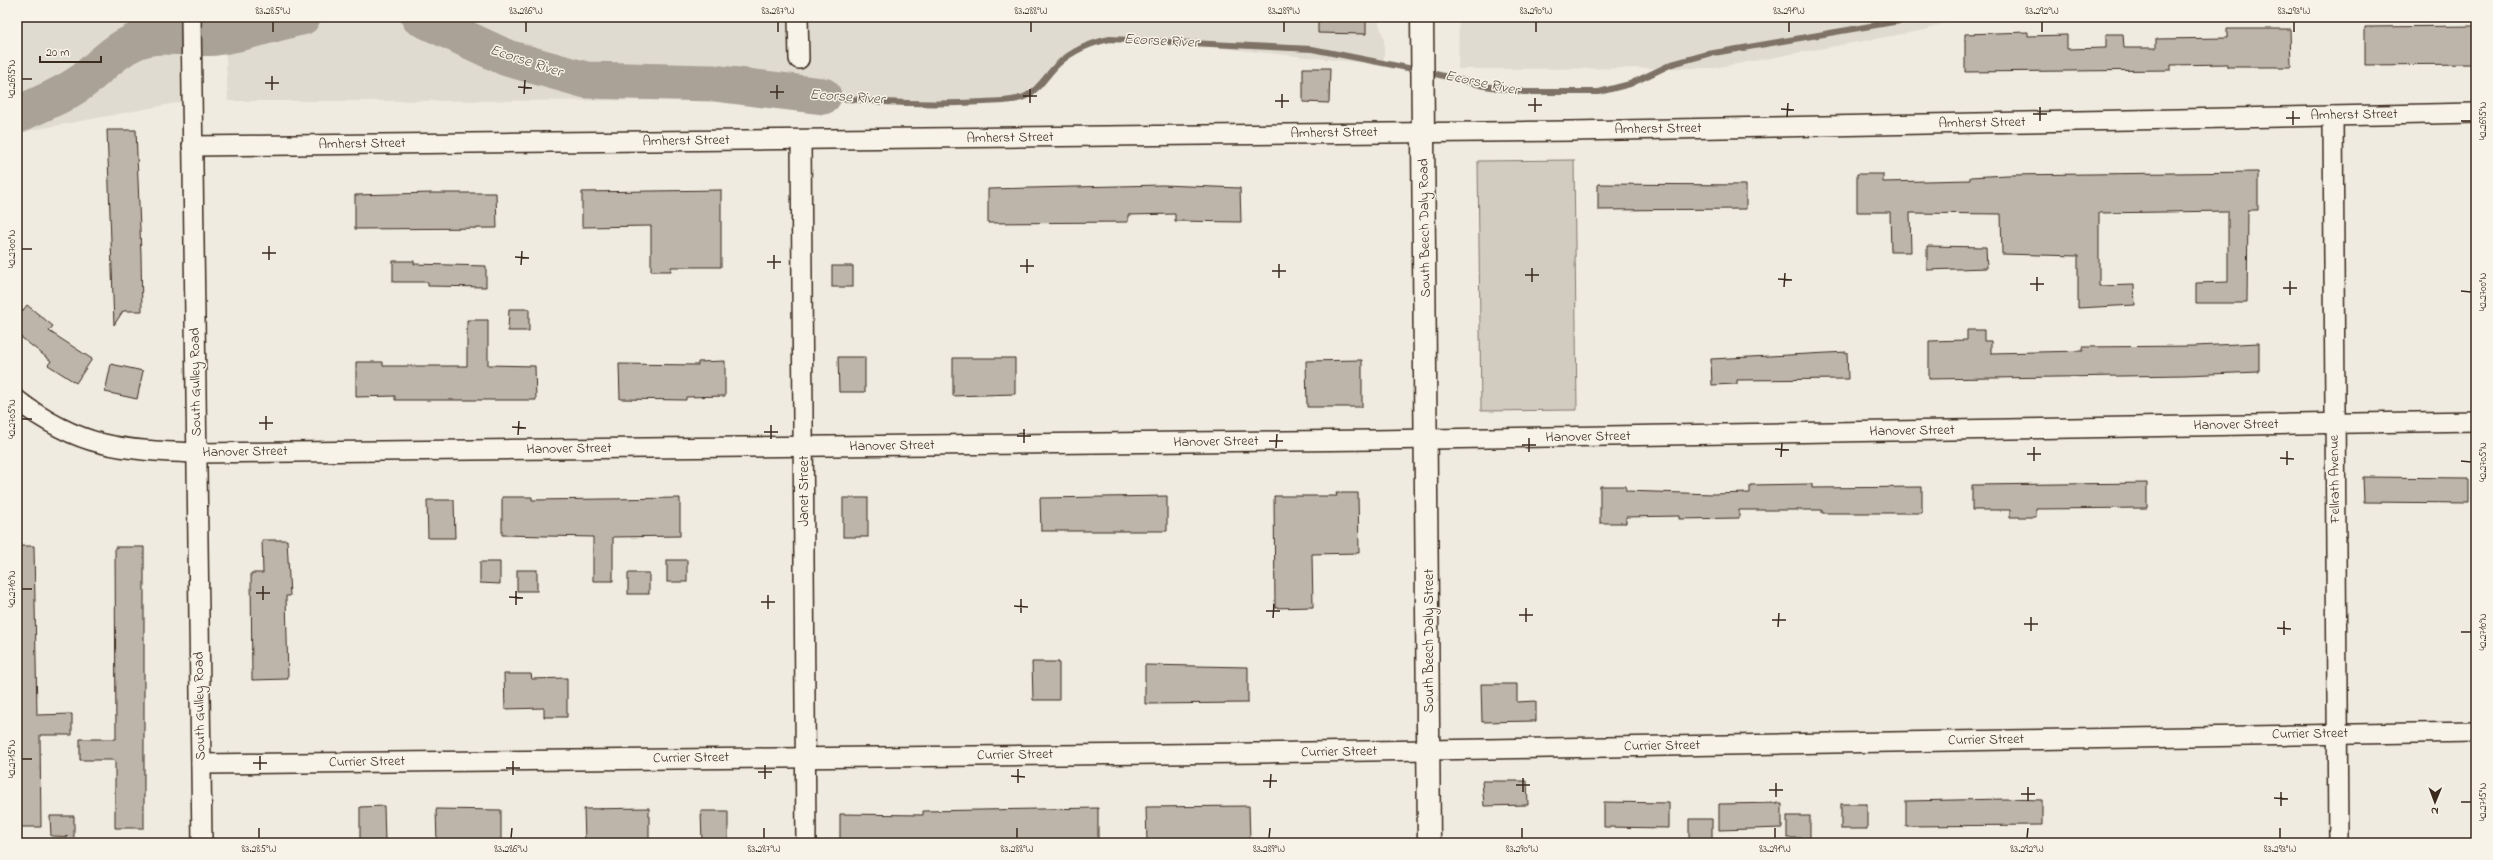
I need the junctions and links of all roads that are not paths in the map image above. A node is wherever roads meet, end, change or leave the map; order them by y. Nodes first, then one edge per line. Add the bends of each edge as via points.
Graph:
1 (191, 17) edge
2 (798, 17) edge
3 (1422, 17) edge
4 (799, 59) dead end
5 (2476, 113) edge
6 (2333, 116) junction
7 (1424, 132) junction
8 (801, 140) junction
9 (192, 146) junction
10 (17, 400) edge
11 (2476, 421) edge
12 (2335, 424) junction
13 (1427, 440) junction
14 (804, 447) junction
15 (196, 453) junction
16 (2476, 732) edge
17 (2338, 734) junction
18 (1429, 750) junction
19 (806, 757) junction
20 (201, 764) junction
21 (202, 843) edge
22 (806, 843) edge
23 (1429, 843) edge
24 (2338, 843) edge

1 - 9 street, South Gulley Road
2 - 4 street
3 - 7 main road, South Beech Daly Road
5 - 6 street, Amherst Street
6 - 7 street, Amherst Street
6 - 12 street, Fellrath Avenue
7 - 8 street, Amherst Street
7 - 13 main road, South Beech Daly Road
8 - 9 street, Amherst Street
8 - 14 street, Janet Street
9 - 15 street, South Gulley Road
10 - 15 street, Hanover Street via 54,426 94,442 143,451
11 - 12 street, Hanover Street
12 - 13 street, Hanover Street
12 - 17 street, Fellrath Avenue
13 - 14 street, Hanover Street
13 - 18 main road, South Beech Daly Street
14 - 15 street, Hanover Street
14 - 19 street, Janet Street
15 - 20 street, South Gulley Road
16 - 17 street, Currier Street
17 - 18 street, Currier Street
17 - 24 street, Fellrath Avenue
18 - 19 street, Currier Street
18 - 23 main road, South Beech Daly Street
19 - 20 street, Currier Street
19 - 22 street, Janet Street
20 - 21 street, South Gulley Road

